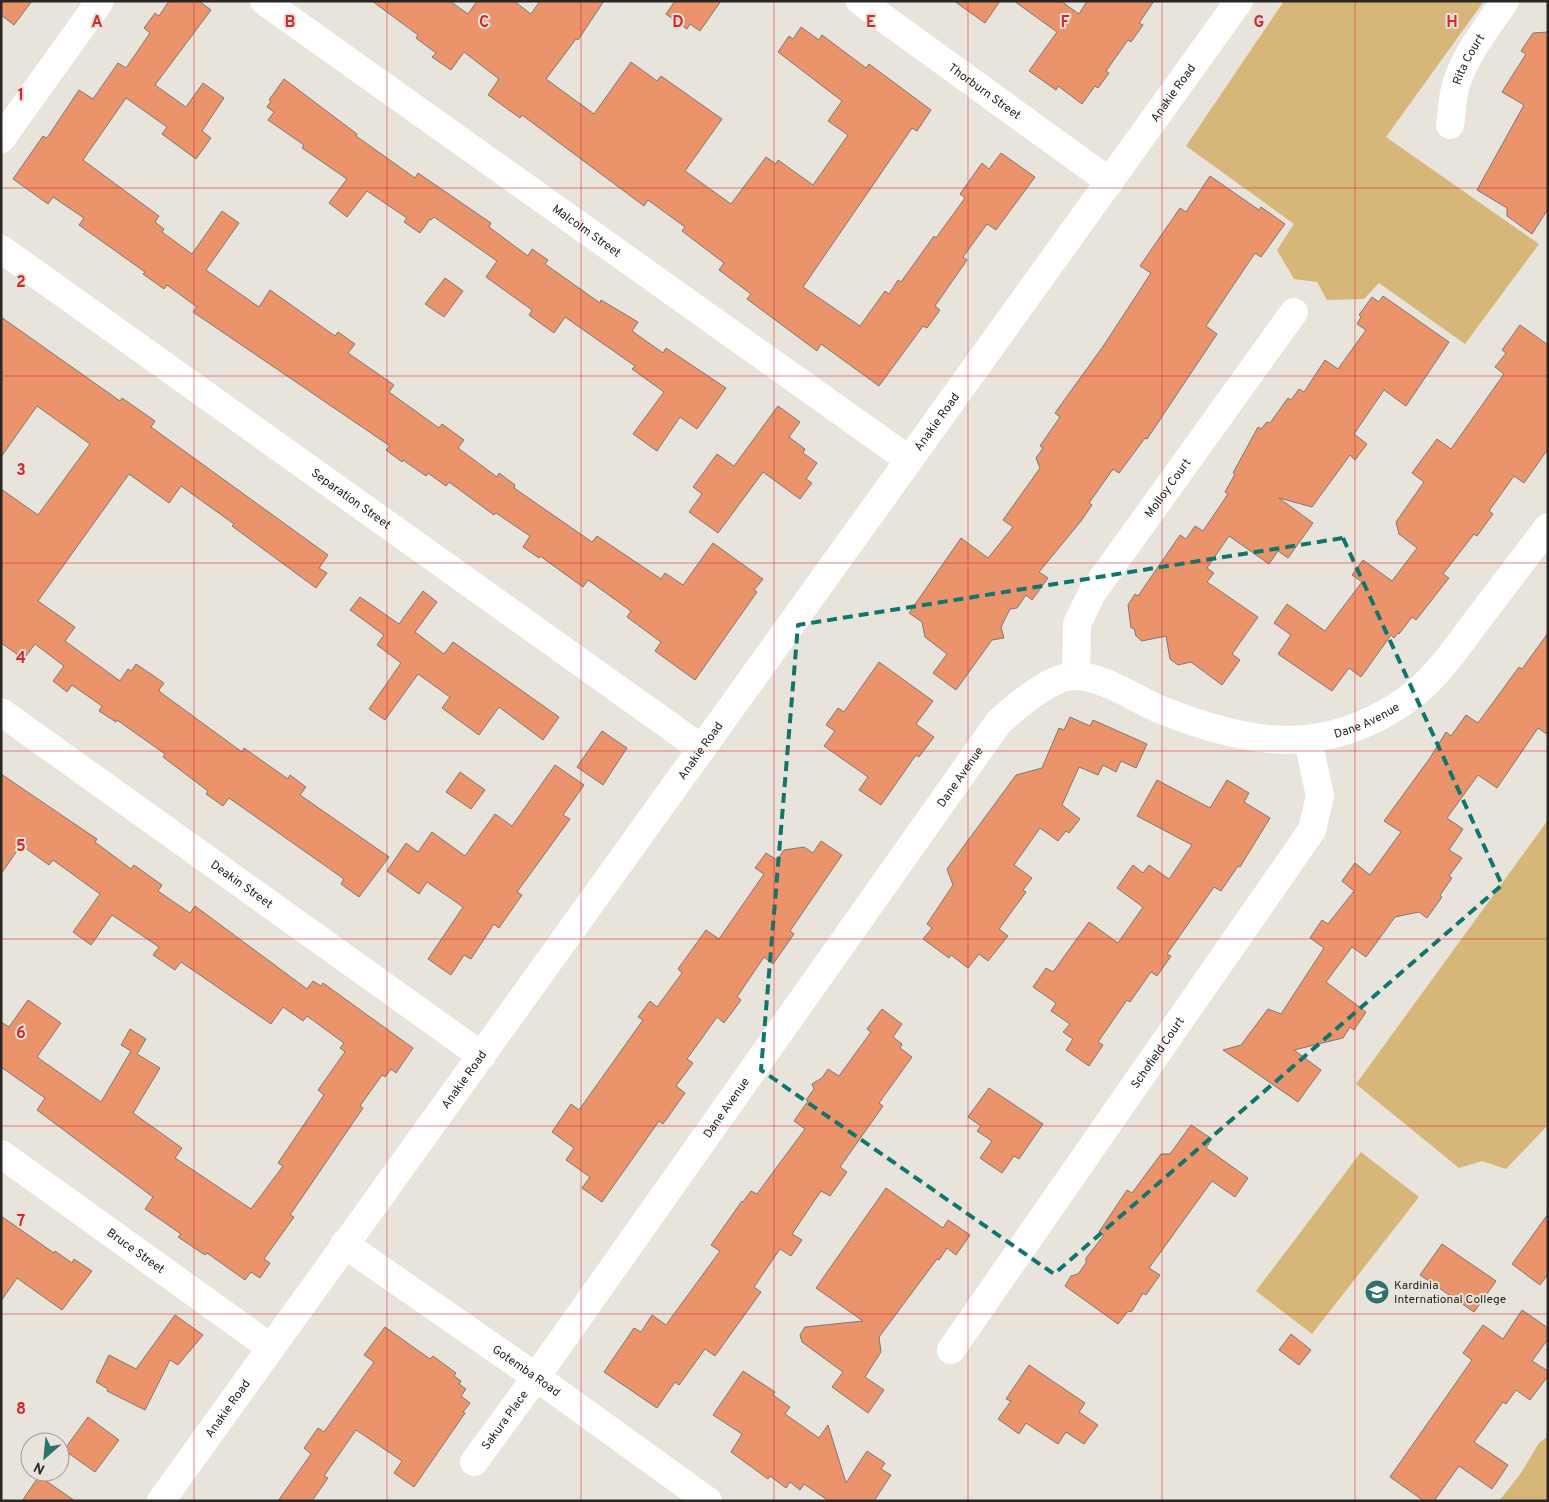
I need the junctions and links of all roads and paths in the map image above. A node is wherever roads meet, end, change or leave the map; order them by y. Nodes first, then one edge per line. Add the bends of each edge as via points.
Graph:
1 (100, 1) edge
2 (264, 1) edge
3 (860, 1) edge
4 (1239, 1) edge
5 (1505, 1) edge
6 (1450, 125) dead end
7 (1, 139) edge
8 (1110, 182) junction
9 (1, 249) edge
10 (1294, 312) dead end
11 (910, 460) junction
12 (1548, 526) edge
13 (1076, 676) junction
14 (1, 712) edge
15 (1308, 740) junction
16 (702, 749) junction
17 (482, 1056) junction
18 (1, 1154) edge
19 (344, 1244) junction
20 (270, 1347) junction
21 (950, 1350) dead end
22 (536, 1377) junction
23 (474, 1462) dead end
24 (161, 1501) edge
25 (708, 1501) edge

1 - 7 street
2 - 11 street, Malcolm Street
3 - 8 street, Thorburn Street
4 - 8 street, Anakie Road
5 - 6 street, Rita Court via 1463,68 1454,92
8 - 11 street, Anakie Road
9 - 16 street, Separation Street
10 - 13 street, Molloy Court via 1092,592 1077,624
11 - 16 street, Anakie Road
12 - 15 street, Dane Avenue via 1435,676 1405,701 1361,726 1333,736
13 - 15 street, Dane Avenue via 1112,686 1164,711 1224,731 1266,740
13 - 22 street, Dane Avenue via 1048,684 1020,702 998,723
14 - 17 street, Deakin Street
15 - 21 street, Schofield Court via 1320,796 1312,830
16 - 17 street, Anakie Road
17 - 19 street, Anakie Road
18 - 20 street, Bruce Street
19 - 20 street, Anakie Road
19 - 22 street, Gotemba Road
20 - 24 street, Anakie Road
22 - 23 street, Sakura Place
22 - 25 street, Gotemba Road

